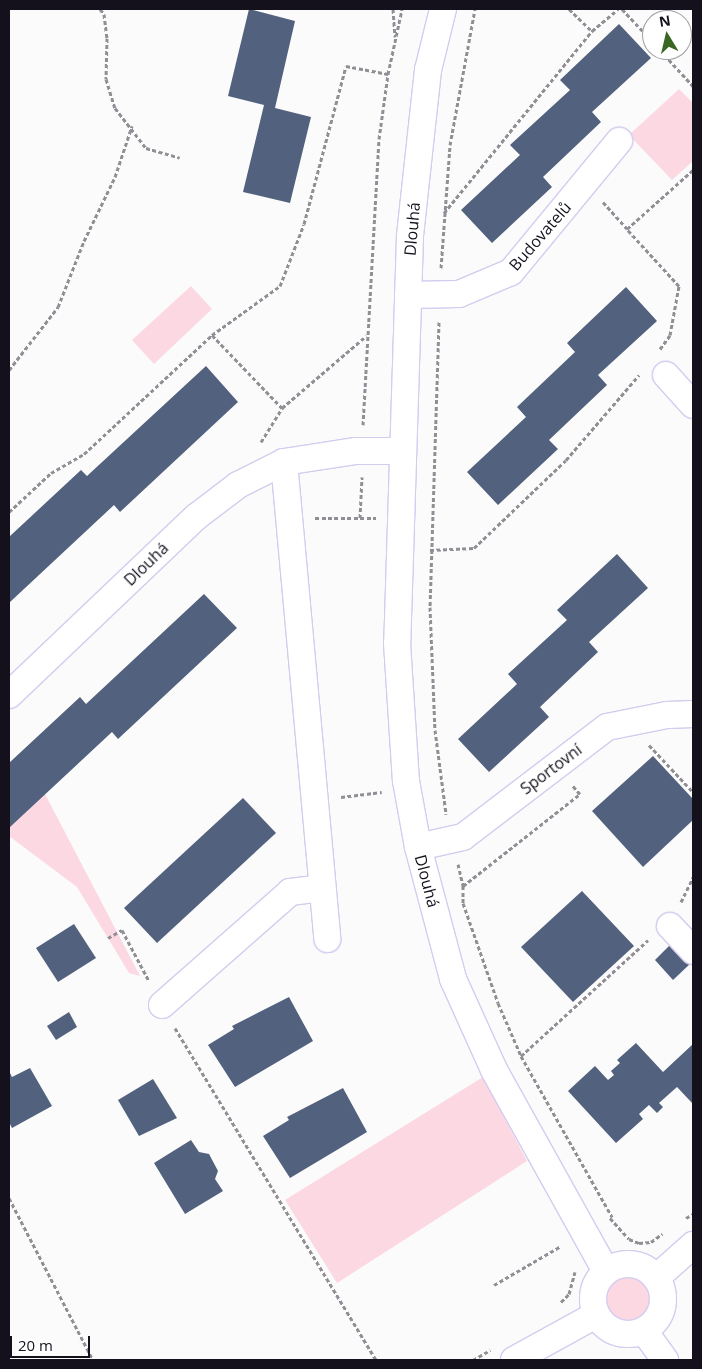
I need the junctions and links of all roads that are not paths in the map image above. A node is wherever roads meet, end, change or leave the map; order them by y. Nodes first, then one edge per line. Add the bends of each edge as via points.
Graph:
1 (443, 9) edge
2 (619, 141) dead end
3 (408, 295) junction
4 (401, 451) junction
5 (284, 462) junction
6 (13, 683) edge
7 (693, 714) edge
8 (418, 847) junction
9 (322, 888) junction
10 (667, 923) road end
11 (327, 939) dead end
12 (693, 951) edge
13 (162, 1005) road end
14 (693, 1245) edge
15 (606, 1271) junction
16 (656, 1278) junction
17 (596, 1316) junction
18 (644, 1331) junction
19 (514, 1360) edge
20 (665, 1360) edge

1 - 3 street, Dlouhá via 428,70 410,236
2 - 3 street, Budovatelů via 512,272 459,294
3 - 4 street, Dlouhá
4 - 5 street, Dlouhá via 362,451
4 - 8 street, Dlouhá via 397,643 406,781
5 - 6 street, Dlouhá via 238,485 196,517
5 - 9 street
7 - 8 street, Sportovní via 667,715 607,727 463,837
8 - 15 street, Dlouhá via 453,979 494,1070
9 - 11 street
9 - 13 street via 290,892
10 - 12 street
14 - 16 street
15 - 16 street via 632,1264 646,1269
15 - 17 street via 594,1288
16 - 18 street via 662,1290 663,1304 659,1317
17 - 18 street via 617,1333 631,1335
17 - 19 street
18 - 20 street

